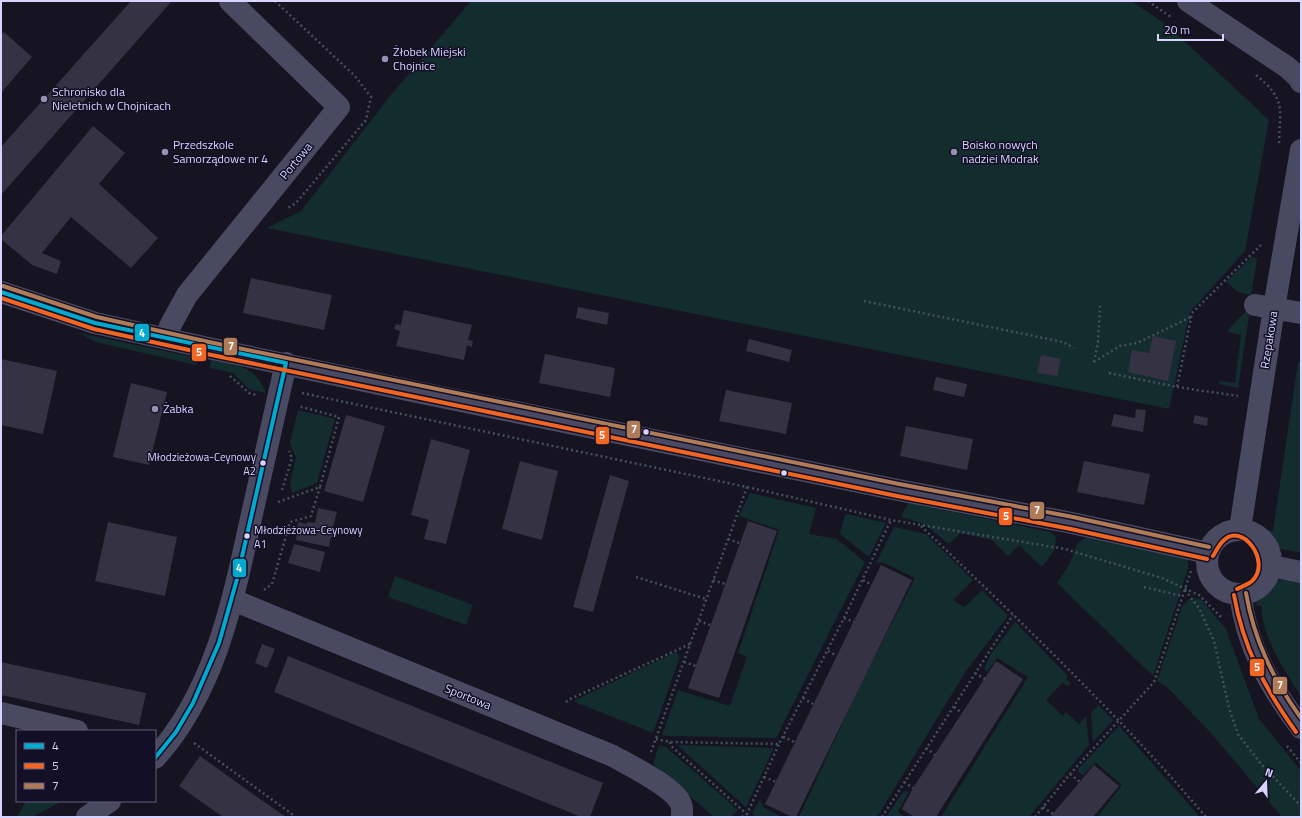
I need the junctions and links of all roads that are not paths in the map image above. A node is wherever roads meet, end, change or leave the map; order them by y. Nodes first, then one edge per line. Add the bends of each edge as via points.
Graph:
1 (230, 1) edge
2 (1188, 1) edge
3 (1301, 82) edge
4 (1301, 150) edge
5 (1, 292) edge
6 (1264, 306) junction
7 (1301, 313) edge
8 (168, 339) junction
9 (286, 363) junction
10 (1241, 527) junction
11 (1201, 551) junction
12 (1271, 566) junction
13 (1301, 572) edge
14 (1240, 594) junction
15 (233, 600) junction
16 (1, 713) edge
17 (1301, 728) edge
18 (73, 730) edge
19 (156, 755) edge
20 (109, 802) edge
21 (87, 817) edge
22 (682, 817) edge

1 - 8 street, Portowa via 339,107 187,295 170,326
2 - 3 street via 1287,67
4 - 6 street, Rzepakowa
5 - 8 street via 95,323
6 - 7 street
6 - 10 street, Rzepakowa
8 - 9 street
9 - 11 street via 424,394
9 - 15 street
10 - 11 street via 1220,536
10 - 12 street via 1263,541 1270,555
11 - 14 street via 1214,581 1221,588
12 - 13 street
12 - 14 street via 1260,585
14 - 17 street via 1245,621 1265,675
15 - 19 street via 215,659 204,684 182,721
15 - 22 street, Sportowa via 597,749 644,774 675,795 683,809
16 - 18 street
20 - 21 street

